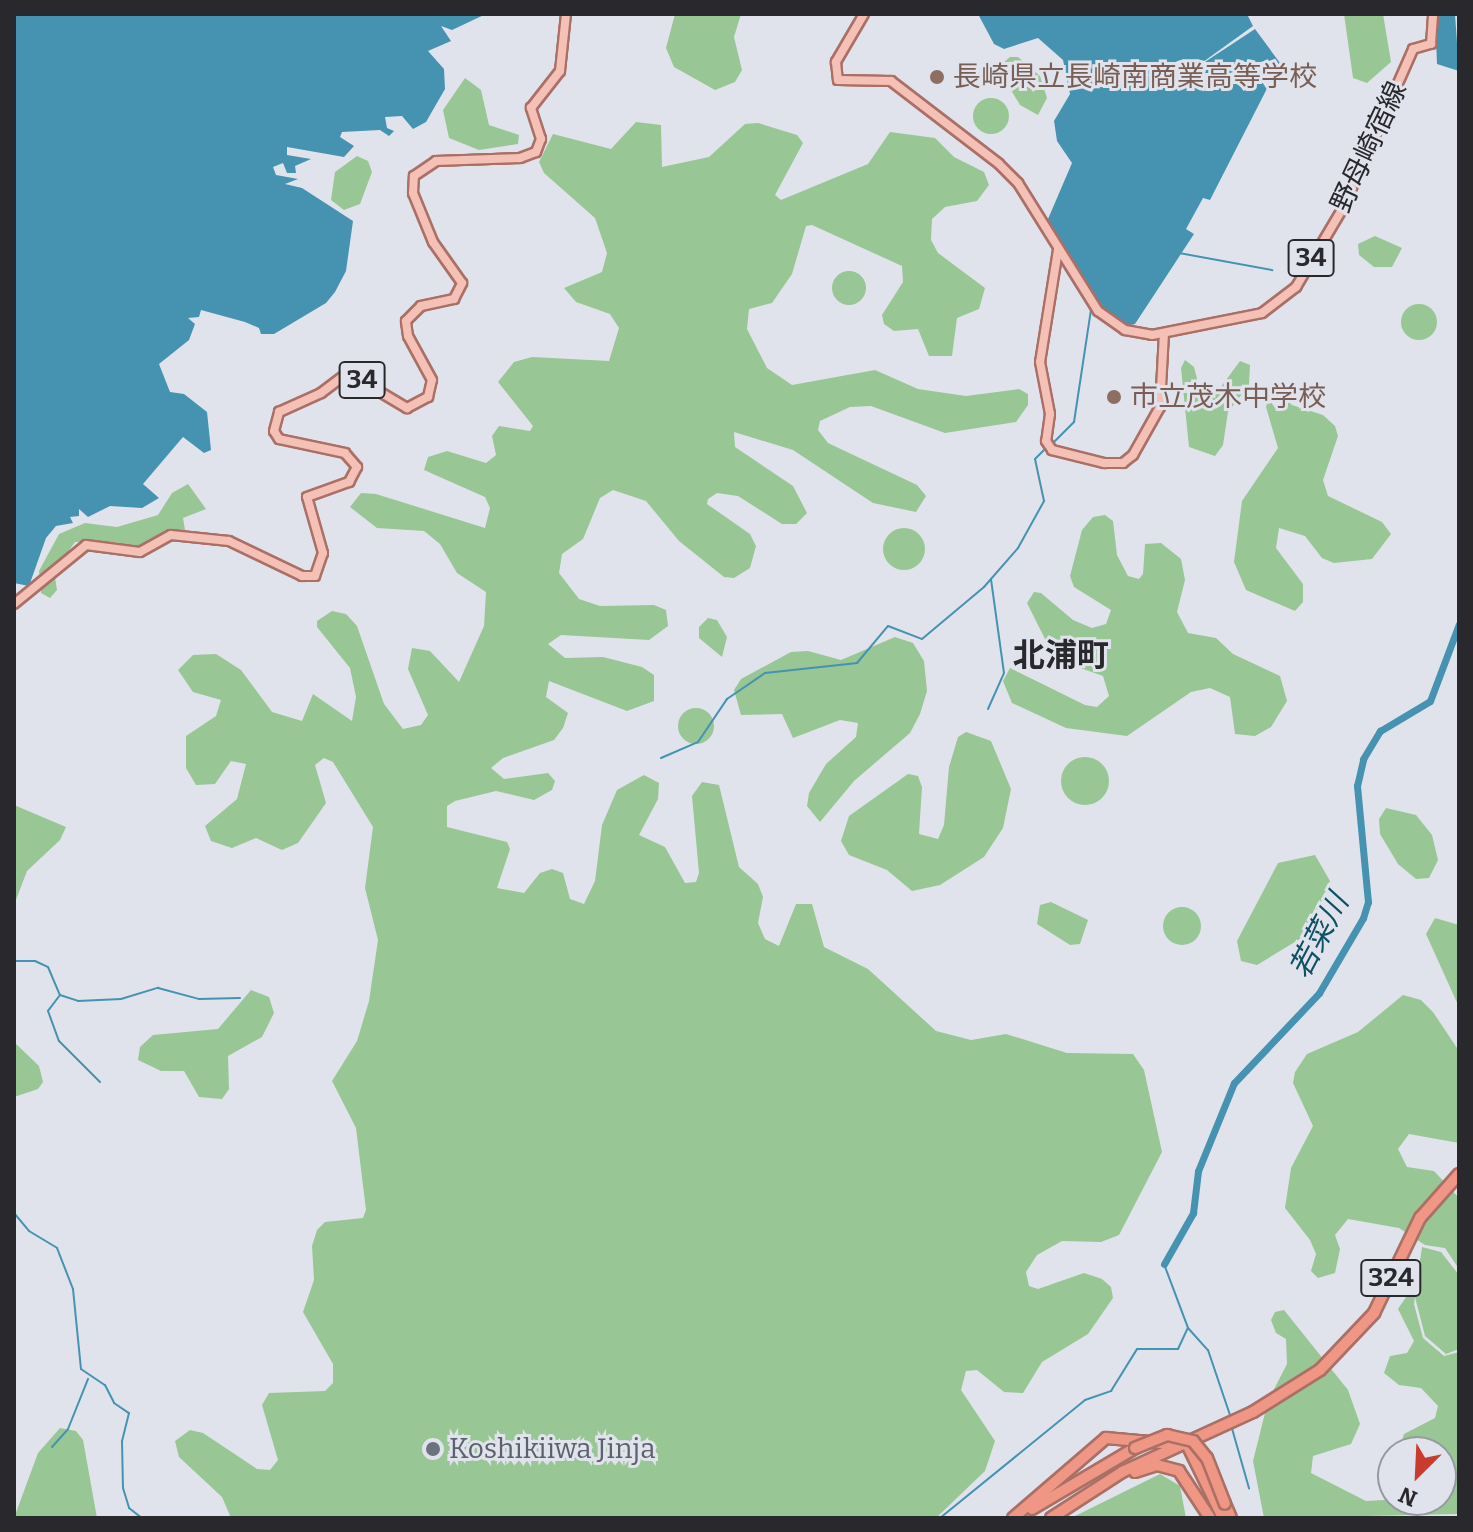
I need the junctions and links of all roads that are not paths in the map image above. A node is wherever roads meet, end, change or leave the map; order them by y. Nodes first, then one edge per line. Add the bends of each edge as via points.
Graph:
1 (566, 14) edge
2 (864, 14) edge
3 (1433, 14) edge
4 (1058, 250) junction
5 (1164, 334) junction
6 (14, 604) edge
7 (1459, 1173) edge
8 (1200, 1436) junction
9 (1186, 1442) junction
10 (1192, 1453) junction
11 (1066, 1508) junction
12 (1013, 1518) edge
13 (1021, 1518) edge
14 (1051, 1518) edge
15 (1213, 1518) edge
16 (1223, 1518) edge
17 (1231, 1518) edge

1 - 6 main road, 34 via 562,68 531,111 540,138 536,152 520,158 436,161 414,176 415,200 433,242 462,283 454,299 421,306 406,321 408,336 432,380 428,397 415,407 404,407 345,373 321,393 281,409 274,431 279,439 345,453 357,467 349,482 307,497 323,553 315,575 302,576 229,541 178,534 140,552 91,544
2 - 4 main road, 野母崎宿線 / 34 via 836,62 838,80 883,78 913,96 1009,172
3 - 5 main road, 野母崎宿線 / 34 via 1431,44 1413,49 1343,208 1296,287 1262,313
4 - 5 main road, 野母崎宿線 / 34 via 1092,304 1125,330
4 - 5 main road via 1040,362 1050,414 1049,446 1104,463 1123,463 1133,455 1160,407
7 - 8 highway, 324 via 1408,1239 1379,1306 1340,1351 1283,1395
8 - 9 highway, 324
8 - 10 highway
9 - 10 highway
9 - 11 highway via 1122,1472
9 - 12 highway via 1106,1438
9 - 15 highway
10 - 16 highway
11 - 14 highway
11 - 15 highway via 1140,1469 1163,1465 1185,1475
13 - 17 highway, bridge via 1135,1448 1167,1435 1193,1441 1207,1458

